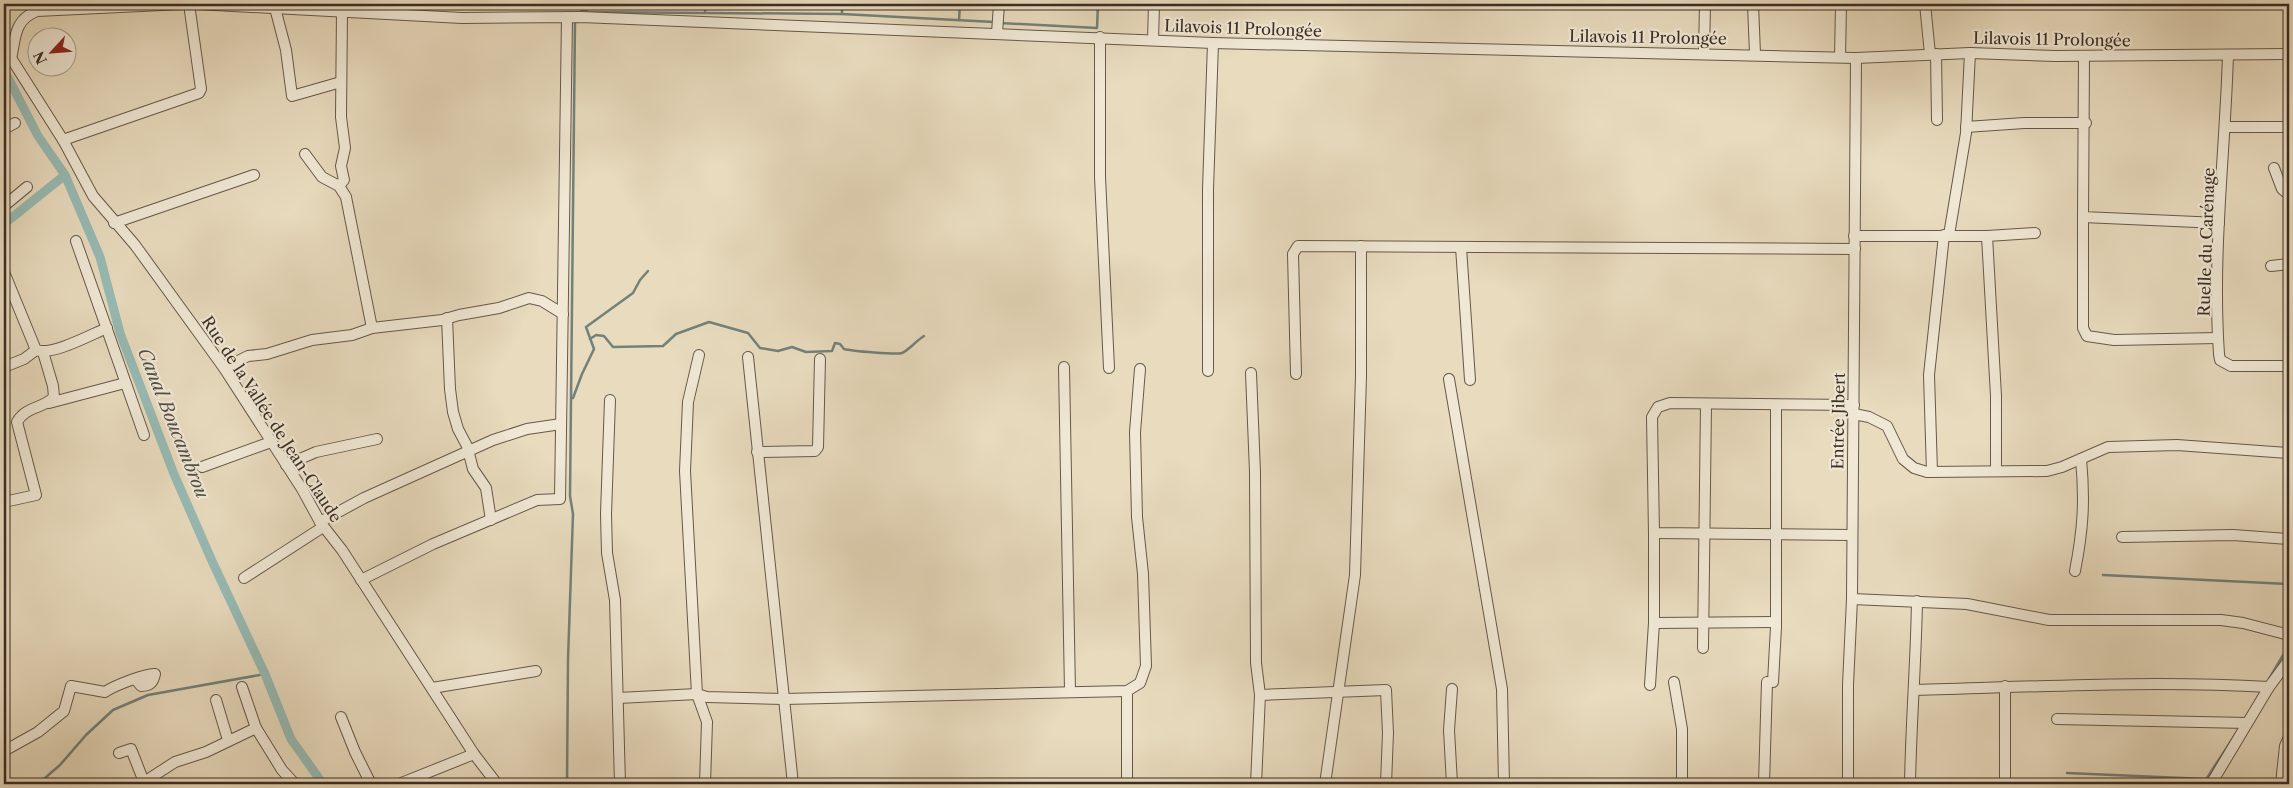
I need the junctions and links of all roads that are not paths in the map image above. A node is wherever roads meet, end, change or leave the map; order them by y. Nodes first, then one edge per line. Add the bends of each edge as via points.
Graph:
1 (183, 4) edge
2 (190, 4) edge
3 (196, 4) edge
4 (999, 4) edge
5 (1154, 4) edge
6 (1705, 4) edge
7 (1753, 4) edge
8 (1840, 4) edge
9 (1925, 4) edge
10 (240, 5) edge
11 (275, 6) edge
12 (342, 11) junction
13 (567, 17) junction
14 (998, 33) junction
15 (1100, 37) junction
16 (1153, 40) junction
17 (1213, 43) junction
18 (4, 47) edge
19 (1704, 53) junction
20 (1970, 53) junction
21 (1755, 54) junction
22 (1933, 54) junction
23 (2289, 54) edge
24 (2228, 55) junction
25 (2084, 56) junction
26 (1840, 57) junction
27 (1856, 58) junction
28 (11, 59) junction
29 (341, 82) junction
30 (1937, 120) dead end
31 (15, 123) dead end
32 (2086, 123) junction
33 (1966, 127) junction
34 (2226, 127) junction
35 (2289, 127) edge
36 (4, 129) edge
37 (63, 140) junction
38 (305, 154) dead end
39 (2274, 168) dead end
40 (254, 175) dead end
41 (339, 186) junction
42 (27, 187) dead end
43 (2289, 195) edge
44 (4, 206) edge
45 (2084, 217) junction
46 (114, 223) junction
47 (2219, 223) junction
48 (2035, 233) dead end
49 (1946, 235) junction
50 (1854, 236) junction
51 (1987, 236) junction
52 (76, 240) dead end
53 (1361, 246) junction
54 (1461, 247) junction
55 (1855, 249) junction
56 (2289, 264) edge
57 (2271, 266) dead end
58 (4, 272) edge
59 (563, 314) junction
60 (447, 318) junction
61 (107, 328) junction
62 (372, 328) junction
63 (2218, 338) junction
64 (40, 351) junction
65 (699, 355) dead end
66 (748, 357) dead end
67 (820, 359) dead end
68 (2289, 366) edge
69 (4, 367) edge
70 (1064, 367) dead end
71 (224, 368) junction
72 (1109, 368) dead end
73 (1140, 369) dead end
74 (1208, 372) dead end
75 (1250, 373) dead end
76 (1296, 374) dead end
77 (1449, 379) dead end
78 (1470, 380) dead end
79 (125, 383) junction
80 (610, 400) dead end
81 (49, 403) junction
82 (1706, 404) junction
83 (1776, 405) junction
84 (1854, 409) junction
85 (561, 424) junction
86 (144, 435) dead end
87 (376, 440) dead end
88 (271, 442) junction
89 (469, 452) junction
90 (757, 452) junction
91 (2289, 452) edge
92 (2081, 459) junction
93 (286, 466) junction
94 (202, 467) dead end
95 (1996, 470) junction
96 (1932, 472) junction
97 (4, 502) edge
98 (491, 520) junction
99 (322, 524) junction
100 (1654, 534) junction
101 (1706, 534) junction
102 (1775, 535) junction
103 (1852, 535) junction
104 (2122, 537) dead end
105 (2289, 539) edge
106 (2075, 571) dead end
107 (244, 578) dead end
108 (361, 580) junction
109 (1852, 599) junction
110 (1917, 601) junction
111 (1704, 622) junction
112 (1776, 622) junction
113 (1654, 623) junction
114 (2289, 635) edge
115 (1703, 648) dead end
116 (2289, 660) edge
117 (536, 670) dead end
118 (136, 680) dead end
119 (1674, 682) dead end
120 (1650, 685) dead end
121 (2005, 686) junction
122 (242, 687) dead end
123 (2269, 687) junction
124 (432, 688) junction
125 (1452, 689) dead end
126 (1915, 690) junction
127 (1070, 691) junction
128 (1127, 691) junction
129 (697, 694) junction
130 (1337, 694) junction
131 (1260, 695) junction
132 (618, 698) junction
133 (784, 699) junction
134 (216, 700) dead end
135 (341, 717) dead end
136 (2057, 719) dead end
137 (2247, 723) junction
138 (256, 728) junction
139 (228, 740) junction
140 (2288, 743) edge
141 (4, 751) edge
142 (119, 753) dead end
143 (474, 754) junction
144 (142, 783) edge
145 (295, 784) edge
146 (371, 784) edge
147 (399, 784) edge
148 (497, 784) edge
149 (620, 784) edge
150 (705, 784) edge
151 (792, 784) edge
152 (1127, 784) edge
153 (1256, 784) edge
154 (1325, 784) edge
155 (1386, 784) edge
156 (1452, 784) edge
157 (1504, 784) edge
158 (1682, 784) edge
159 (1764, 784) edge
160 (1848, 784) edge
161 (1910, 784) edge
162 (2006, 784) edge
163 (2211, 784) edge
164 (2281, 784) edge

1 - 28 street via 37,11 25,16 19,26
2 - 37 street via 199,93
3 - 10 street, Lilavois 11 Prolongée
4 - 14 street
5 - 16 street
6 - 19 street
7 - 21 street
8 - 26 street
9 - 22 street
10 - 11 street, Lilavois 11 Prolongée
11 - 12 street, Lilavois 11 Prolongée
11 - 29 street via 286,50 292,96
12 - 13 street, Lilavois 11 Prolongée via 462,18
12 - 29 street
13 - 14 street, Lilavois 11 Prolongée
13 - 59 street
14 - 15 street, Lilavois 11 Prolongée
15 - 16 street, Lilavois 11 Prolongée
15 - 72 street via 1100,177
16 - 17 street, Lilavois 11 Prolongée
17 - 19 street, Lilavois 11 Prolongée
17 - 74 street via 1208,189
18 - 28 street, Rue de la Vallée de Jean-Claude
19 - 21 street, Lilavois 11 Prolongée
20 - 22 street, Lilavois 11 Prolongée
20 - 25 street, Lilavois 11 Prolongée
20 - 33 street
21 - 26 street, Lilavois 11 Prolongée
22 - 27 street, Lilavois 11 Prolongée
22 - 30 street
23 - 24 street, Lilavois 11 Prolongée
24 - 25 street, Lilavois 11 Prolongée
24 - 34 street, Ruelle du Carénage
25 - 32 street
26 - 27 street, Lilavois 11 Prolongée
27 - 50 street, Entrée Jibert
28 - 37 street, Rue de la Vallée de Jean-Claude
29 - 41 street via 345,148 344,180
31 - 36 street
32 - 33 street
32 - 45 street
33 - 49 street
34 - 35 street
34 - 47 street, Ruelle du Carénage
37 - 46 street, Rue de la Vallée de Jean-Claude via 94,196
38 - 41 street via 322,177
39 - 43 street via 2282,189
40 - 46 street
41 - 62 street via 346,197
42 - 44 street
45 - 47 street
45 - 63 street via 2084,328 2087,336 2114,340
46 - 71 street, Rue de la Vallée de Jean-Claude via 135,245
47 - 63 street, Ruelle du Carénage
48 - 51 street
49 - 50 street
49 - 51 street
49 - 96 street via 1929,375
50 - 55 street, Entrée Jibert
51 - 95 street via 1996,396
52 - 61 street
53 - 54 street
53 - 76 street via 1302,245 1294,250
53 - 130 street via 1355,574
54 - 55 street
54 - 78 street
55 - 84 street, Entrée Jibert
56 - 57 street
58 - 64 street
59 - 60 street via 542,301 529,298 500,308
59 - 85 street
60 - 62 street
60 - 89 street via 453,412
61 - 64 street
61 - 79 street
62 - 71 street via 248,356
63 - 68 street, Ruelle du Carénage via 2220,360 2231,366
64 - 69 street
64 - 81 street via 54,386 54,397
65 - 129 street via 688,402 685,471
66 - 90 street
67 - 90 street via 818,447 815,450
70 - 127 street
71 - 88 street, Rue de la Vallée de Jean-Claude
73 - 128 street via 1135,432 1146,666 1140,683
75 - 131 street via 1255,472 1256,663
77 - 157 street via 1502,689
79 - 81 street
79 - 86 street
80 - 132 street via 607,554 615,600
81 - 97 street via 31,408 21,414 17,422 36,495
82 - 83 street
82 - 100 street via 1660,405 1652,417
82 - 101 street
83 - 84 street
83 - 102 street
84 - 96 street via 1887,426 1904,459 1914,468
84 - 103 street, Entrée Jibert
85 - 89 street via 510,434
85 - 98 street via 560,499 537,500
87 - 93 street via 316,452
88 - 93 street, Rue de la Vallée de Jean-Claude
88 - 94 street
89 - 98 street via 473,469 486,488
89 - 99 street via 364,498
90 - 133 street
91 - 92 street via 2108,447
92 - 95 street via 2047,470
92 - 106 street via 2084,496
93 - 99 street, Rue de la Vallée de Jean-Claude
95 - 96 street
98 - 108 street via 433,544
99 - 107 street
99 - 108 street, Rue de la Vallée de Jean-Claude
100 - 101 street
100 - 113 street
101 - 102 street
101 - 111 street
102 - 103 street
102 - 112 street
103 - 109 street, Entrée Jibert
104 - 105 street via 2233,535
108 - 124 street, Rue de la Vallée de Jean-Claude
109 - 110 street
109 - 160 street, Entrée Jibert
110 - 114 street via 1967,604 2049,620 2221,620
110 - 126 street
111 - 112 street
111 - 113 street
111 - 115 street
112 - 159 street
113 - 120 street
116 - 123 street
117 - 124 street
118 - 141 street via 115,685 105,692 71,686 64,711 38,732
119 - 158 street via 1682,729
121 - 123 street
121 - 126 street
121 - 162 street
122 - 138 street
123 - 137 street
124 - 143 street, Rue de la Vallée de Jean-Claude
125 - 156 street via 1449,730
126 - 161 street
127 - 128 street
127 - 133 street
128 - 152 street
129 - 132 street
129 - 133 street
129 - 150 street via 707,722
130 - 131 street
130 - 154 street
130 - 155 street via 1386,690
131 - 153 street
132 - 149 street
133 - 151 street
134 - 139 street
135 - 146 street
136 - 137 street
137 - 163 street
138 - 139 street
138 - 145 street via 282,770
139 - 144 street via 206,752 175,762
140 - 164 street
142 - 144 street via 130,749
143 - 147 street
143 - 148 street, Rue de la Vallée de Jean-Claude

